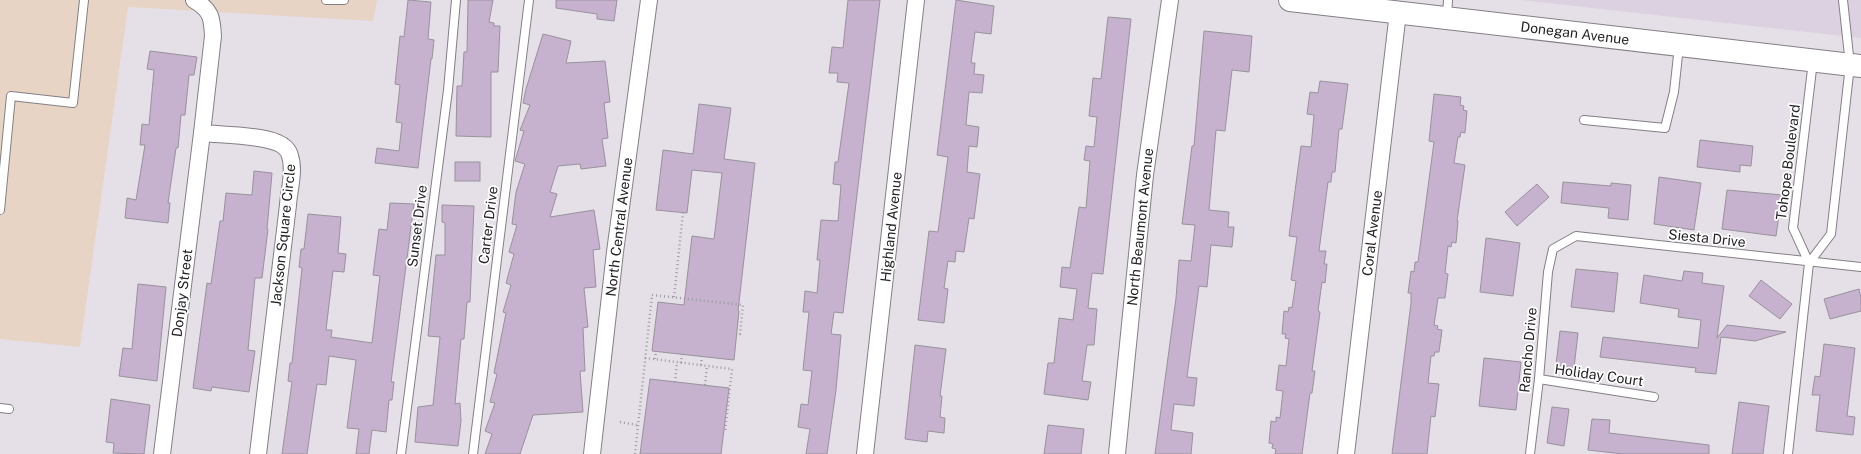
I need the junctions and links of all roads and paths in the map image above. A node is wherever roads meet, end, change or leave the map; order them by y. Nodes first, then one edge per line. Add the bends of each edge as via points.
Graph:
1 (84, 0) edge
2 (194, 0) edge
3 (326, 0) edge
4 (344, 0) edge
5 (456, 0) edge
6 (528, 0) edge
7 (649, 0) edge
8 (916, 0) edge
9 (1170, 0) edge
10 (1290, 0) edge
11 (1843, 0) edge
12 (1447, 9) edge
13 (1398, 12) junction
14 (1679, 45) junction
15 (1813, 61) junction
16 (1856, 65) edge
17 (1584, 120) dead end
18 (202, 133) junction
19 (0, 210) edge
20 (683, 213) dead end
21 (1553, 249) joint
22 (1809, 263) junction
23 (1861, 267) edge
24 (674, 297) junction
25 (737, 334) dead end
26 (656, 352) dead end
27 (682, 354) dead end
28 (702, 357) dead end
29 (645, 358) junction
30 (655, 359) junction
31 (677, 362) junction
32 (681, 363) junction
33 (701, 365) junction
34 (707, 366) junction
35 (1539, 379) junction
36 (675, 382) dead end
37 (705, 385) dead end
38 (1654, 396) dead end
39 (0, 408) edge
40 (9, 409) dead end
41 (620, 422) dead end
42 (637, 425) junction
43 (725, 432) dead end
44 (162, 454) edge
45 (258, 454) edge
46 (401, 454) edge
47 (474, 454) edge
48 (592, 454) edge
49 (635, 454) edge
50 (865, 454) edge
51 (1117, 454) edge
52 (1346, 454) edge
53 (1530, 454) edge
54 (1788, 454) edge

1 - 19 lane via 73,102 12,96
2 - 18 street via 208,10 213,36
3 - 4 lane
5 - 46 lane, Sunset Drive via 448,90
6 - 47 lane, Carter Drive
7 - 48 street, North Central Avenue via 615,252
8 - 50 street, Highland Avenue
9 - 51 street, North Beaumont Avenue via 1145,174
10 - 13 street, Donegan Avenue
11 - 16 lane
12 - 13 street, Donegan Avenue
12 - 14 street, Donegan Avenue
13 - 52 street, Coral Avenue
14 - 15 street, Donegan Avenue
14 - 17 lane via 1674,92 1665,128
15 - 16 street, Donegan Avenue
15 - 22 lane, Tohope Boulevard via 1793,228
16 - 22 lane via 1832,234
18 - 44 street, Donjay Street
18 - 45 street, Jackson Square Circle via 278,142 290,155 288,205
20 - 24 path
21 - 22 lane, Siesta Drive via 1576,236
21 - 35 lane, Rancho Drive via 1548,272
22 - 23 lane, Siesta Drive
22 - 54 lane
24 - 25 path via 743,305 740,334
24 - 29 path via 652,295
26 - 30 path
27 - 32 path
28 - 33 path
29 - 30 path
29 - 42 path
30 - 31 path
31 - 32 path
31 - 36 path
32 - 33 path
33 - 34 path
34 - 37 path
34 - 43 path via 732,369
35 - 38 lane, Holiday Court
35 - 53 lane, Rancho Drive
39 - 40 lane
41 - 42 path
42 - 49 path

